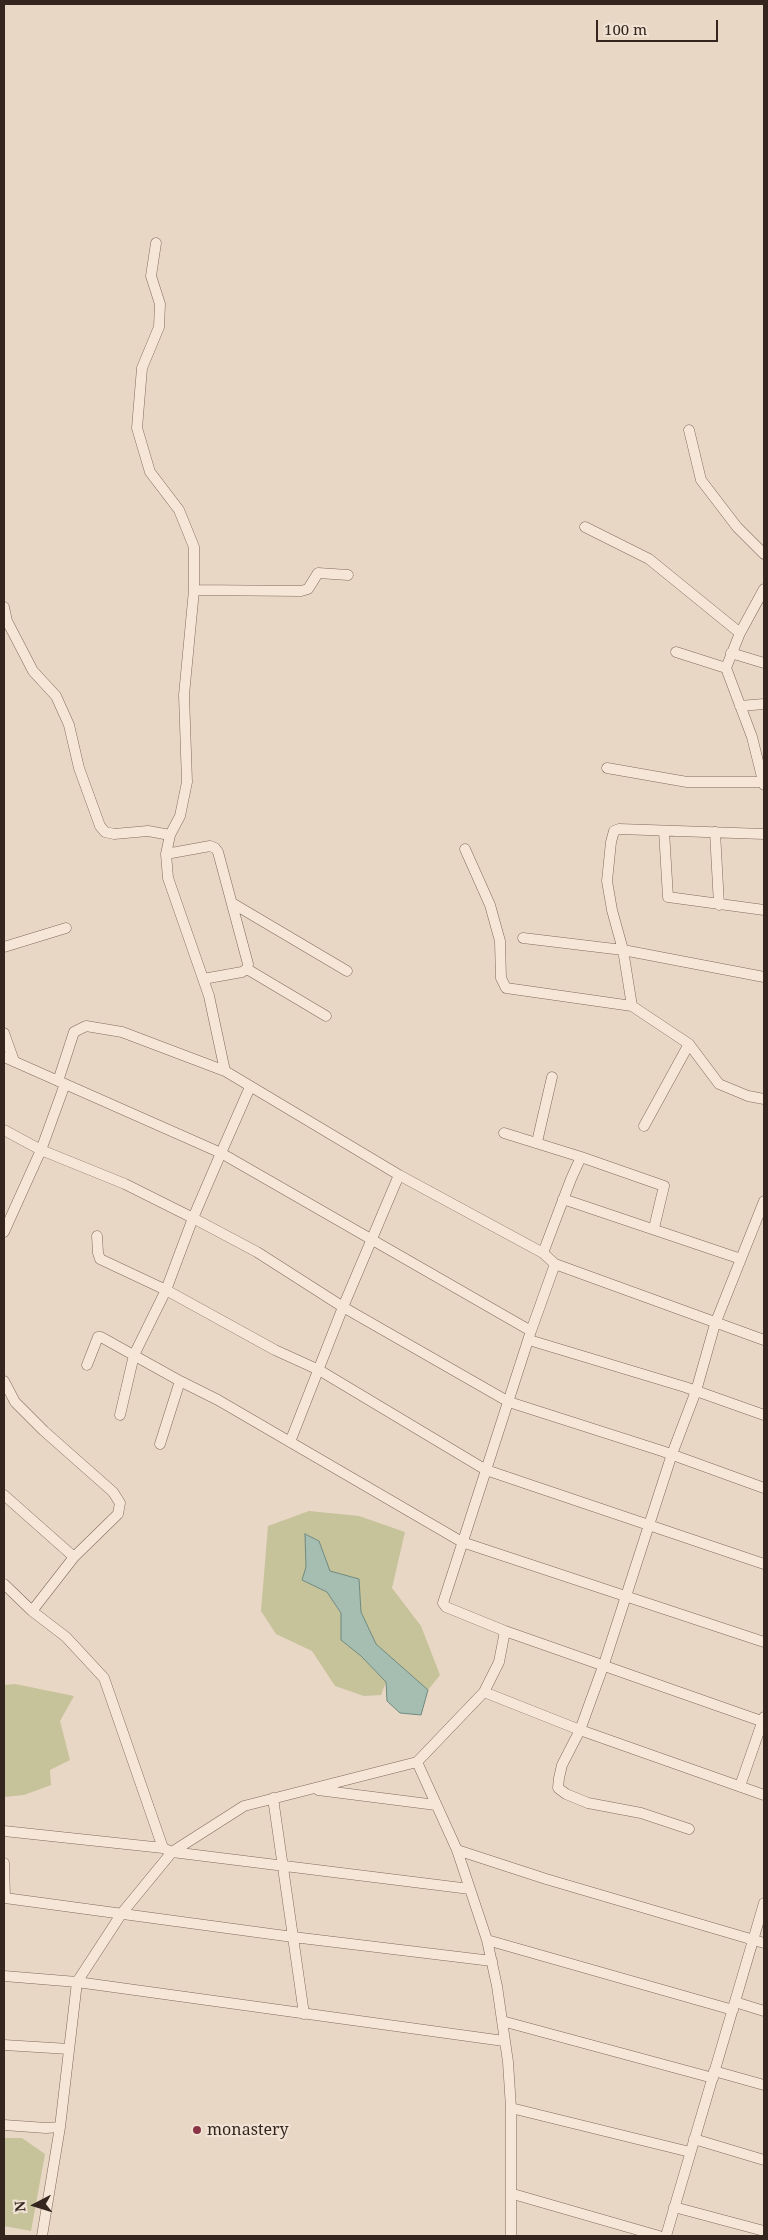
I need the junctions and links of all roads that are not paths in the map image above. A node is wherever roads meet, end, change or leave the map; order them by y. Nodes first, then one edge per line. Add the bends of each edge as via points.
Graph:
1 (156, 242) dead end
2 (689, 430) dead end
3 (586, 527) dead end
4 (764, 554) edge
5 (348, 575) dead end
6 (764, 589) edge
7 (194, 590) junction
8 (4, 607) edge
9 (740, 633) junction
10 (676, 652) dead end
11 (731, 653) junction
12 (764, 663) edge
13 (726, 668) junction
14 (764, 704) edge
15 (740, 706) junction
16 (760, 754) edge
17 (608, 768) dead end
18 (764, 783) edge
19 (664, 831) junction
20 (715, 832) junction
21 (764, 834) edge
22 (170, 835) junction
23 (466, 849) dead end
24 (166, 854) junction
25 (232, 903) junction
26 (719, 905) junction
27 (764, 910) edge
28 (66, 928) dead end
29 (523, 938) dead end
30 (4, 947) edge
31 (623, 950) junction
32 (247, 969) junction
33 (347, 971) dead end
34 (764, 977) edge
35 (203, 979) junction
36 (632, 1006) junction
37 (326, 1016) dead end
38 (4, 1033) edge
39 (689, 1044) junction
40 (4, 1057) edge
41 (14, 1062) junction
42 (224, 1071) junction
43 (552, 1077) dead end
44 (62, 1083) junction
45 (250, 1087) junction
46 (764, 1099) edge
47 (644, 1126) dead end
48 (4, 1130) edge
49 (504, 1133) dead end
50 (537, 1142) junction
51 (41, 1150) junction
52 (221, 1153) junction
53 (581, 1157) junction
54 (399, 1175) junction
55 (563, 1199) junction
56 (764, 1201) edge
57 (8, 1211) edge
58 (193, 1218) junction
59 (654, 1228) junction
60 (4, 1232) edge
61 (97, 1236) dead end
62 (372, 1239) junction
63 (543, 1253) junction
64 (741, 1259) junction
65 (556, 1264) junction
66 (166, 1290) junction
67 (343, 1307) junction
68 (716, 1324) junction
69 (530, 1335) junction
70 (764, 1340) edge
71 (134, 1355) junction
72 (87, 1365) dead end
73 (319, 1370) junction
74 (4, 1381) edge
75 (180, 1381) junction
76 (696, 1391) junction
77 (509, 1402) junction
78 (120, 1415) dead end
79 (764, 1416) edge
80 (290, 1442) junction
81 (160, 1444) dead end
82 (672, 1454) junction
83 (486, 1470) junction
84 (764, 1488) edge
85 (4, 1495) edge
86 (650, 1526) junction
87 (462, 1542) junction
88 (74, 1558) junction
89 (764, 1564) edge
90 (4, 1584) edge
91 (626, 1596) junction
92 (32, 1611) junction
93 (505, 1630) junction
94 (764, 1642) edge
95 (604, 1664) junction
96 (484, 1692) junction
97 (764, 1720) edge
98 (580, 1730) junction
99 (417, 1762) junction
100 (740, 1786) junction
101 (310, 1789) junction
102 (764, 1795) edge
103 (273, 1798) junction
104 (436, 1805) junction
105 (689, 1829) dead end
106 (4, 1831) edge
107 (168, 1850) junction
108 (457, 1850) junction
109 (4, 1863) edge
110 (282, 1866) junction
111 (470, 1889) junction
112 (764, 1903) edge
113 (122, 1913) junction
114 (293, 1937) junction
115 (487, 1940) junction
116 (754, 1940) junction
117 (764, 1943) edge
118 (492, 1961) junction
119 (4, 1976) edge
120 (77, 1982) junction
121 (734, 2006) junction
122 (764, 2011) edge
123 (304, 2014) junction
124 (502, 2021) junction
125 (504, 2041) junction
126 (4, 2045) edge
127 (68, 2049) junction
128 (713, 2075) junction
129 (764, 2085) edge
130 (511, 2108) junction
131 (4, 2124) edge
132 (60, 2127) junction
133 (694, 2139) junction
134 (690, 2152) junction
135 (764, 2160) edge
136 (512, 2194) junction
137 (674, 2207) junction
138 (764, 2231) edge
139 (42, 2236) edge
140 (511, 2236) edge
141 (659, 2236) edge
142 (666, 2236) edge

1 - 7 street via 151,276 160,304 160,327 142,368 137,428 150,472 179,510 194,547
2 - 4 street via 700,480 737,527
3 - 9 street via 649,559
5 - 7 street via 318,573 308,589 302,591
6 - 9 street
7 - 22 street via 184,695 187,782 180,816
8 - 22 street via 7,621 33,671 56,696 69,725 79,768 100,826 105,832 114,834 148,831
9 - 11 street
10 - 13 street
11 - 12 street
11 - 13 street
13 - 15 street
14 - 15 street
15 - 16 street
16 - 18 street
17 - 18 street via 687,782
19 - 20 street
19 - 26 street via 668,897
19 - 31 street via 619,829 614,831 610,842 607,881
20 - 21 street
20 - 26 street
22 - 24 street
23 - 36 street via 490,906 500,942 501,978 506,988
24 - 25 street via 210,846 215,848
24 - 35 street via 168,878
25 - 32 street
25 - 33 street
26 - 27 street
28 - 30 street
29 - 31 street
31 - 34 street
31 - 36 street
32 - 35 street
32 - 37 street
35 - 42 street
36 - 39 street
38 - 41 street
39 - 46 street via 719,1084
39 - 47 street
40 - 41 street
41 - 44 street
42 - 44 street via 122,1032 86,1026 74,1032
42 - 45 street
43 - 50 street
44 - 51 street
44 - 52 street
45 - 52 street
45 - 54 street
48 - 51 street
49 - 50 street
50 - 53 street
51 - 57 street
51 - 58 street via 125,1184
52 - 58 street
52 - 62 street
53 - 55 street
53 - 59 street via 664,1186
54 - 62 street
54 - 63 street
55 - 59 street
55 - 63 street
56 - 64 street
57 - 60 street
58 - 66 street
58 - 67 street via 257,1252
59 - 64 street
61 - 66 street via 100,1258
62 - 67 street
62 - 69 street
63 - 65 street
64 - 68 street
65 - 68 street
65 - 69 street
66 - 71 street
66 - 73 street via 275,1350
67 - 73 street
67 - 77 street
68 - 70 street
68 - 76 street
69 - 76 street
69 - 77 street
71 - 72 street via 98,1337
71 - 75 street
71 - 78 street
73 - 80 street
73 - 83 street
74 - 88 street via 15,1402 113,1492 120,1503 118,1514
75 - 80 street
75 - 81 street
76 - 79 street
76 - 82 street
77 - 82 street
77 - 83 street
80 - 87 street
82 - 84 street
82 - 86 street
83 - 86 street
83 - 87 street
85 - 88 street
86 - 89 street
86 - 91 street
87 - 91 street
87 - 93 street via 443,1603
88 - 92 street
90 - 92 street
91 - 94 street
91 - 95 street
92 - 107 street via 66,1637 104,1678
93 - 95 street
93 - 96 street via 499,1662
95 - 97 street
95 - 98 street
96 - 98 street
96 - 99 street
97 - 100 street
98 - 100 street
98 - 105 street via 562,1765 558,1788 588,1803 641,1813
99 - 101 street
99 - 104 street
100 - 102 street
101 - 103 street
101 - 104 street
103 - 107 street via 244,1806
103 - 110 street
104 - 108 street
106 - 107 street
107 - 110 street
107 - 113 street
108 - 111 street
108 - 116 street
109 - 113 street via 5,1898
110 - 111 street
110 - 114 street
111 - 115 street
112 - 116 street
113 - 114 street
113 - 120 street
114 - 118 street
114 - 123 street
115 - 118 street
115 - 121 street
116 - 117 street
116 - 121 street
118 - 124 street
119 - 120 street
120 - 123 street
120 - 127 street
121 - 122 street
121 - 128 street
123 - 125 street
124 - 125 street
124 - 128 street
125 - 130 street
126 - 127 street
127 - 132 street
128 - 129 street
128 - 133 street
130 - 134 street
130 - 136 street
131 - 132 street
132 - 139 street
133 - 134 street
133 - 135 street
134 - 137 street
136 - 140 street
136 - 141 street
137 - 138 street
137 - 142 street

